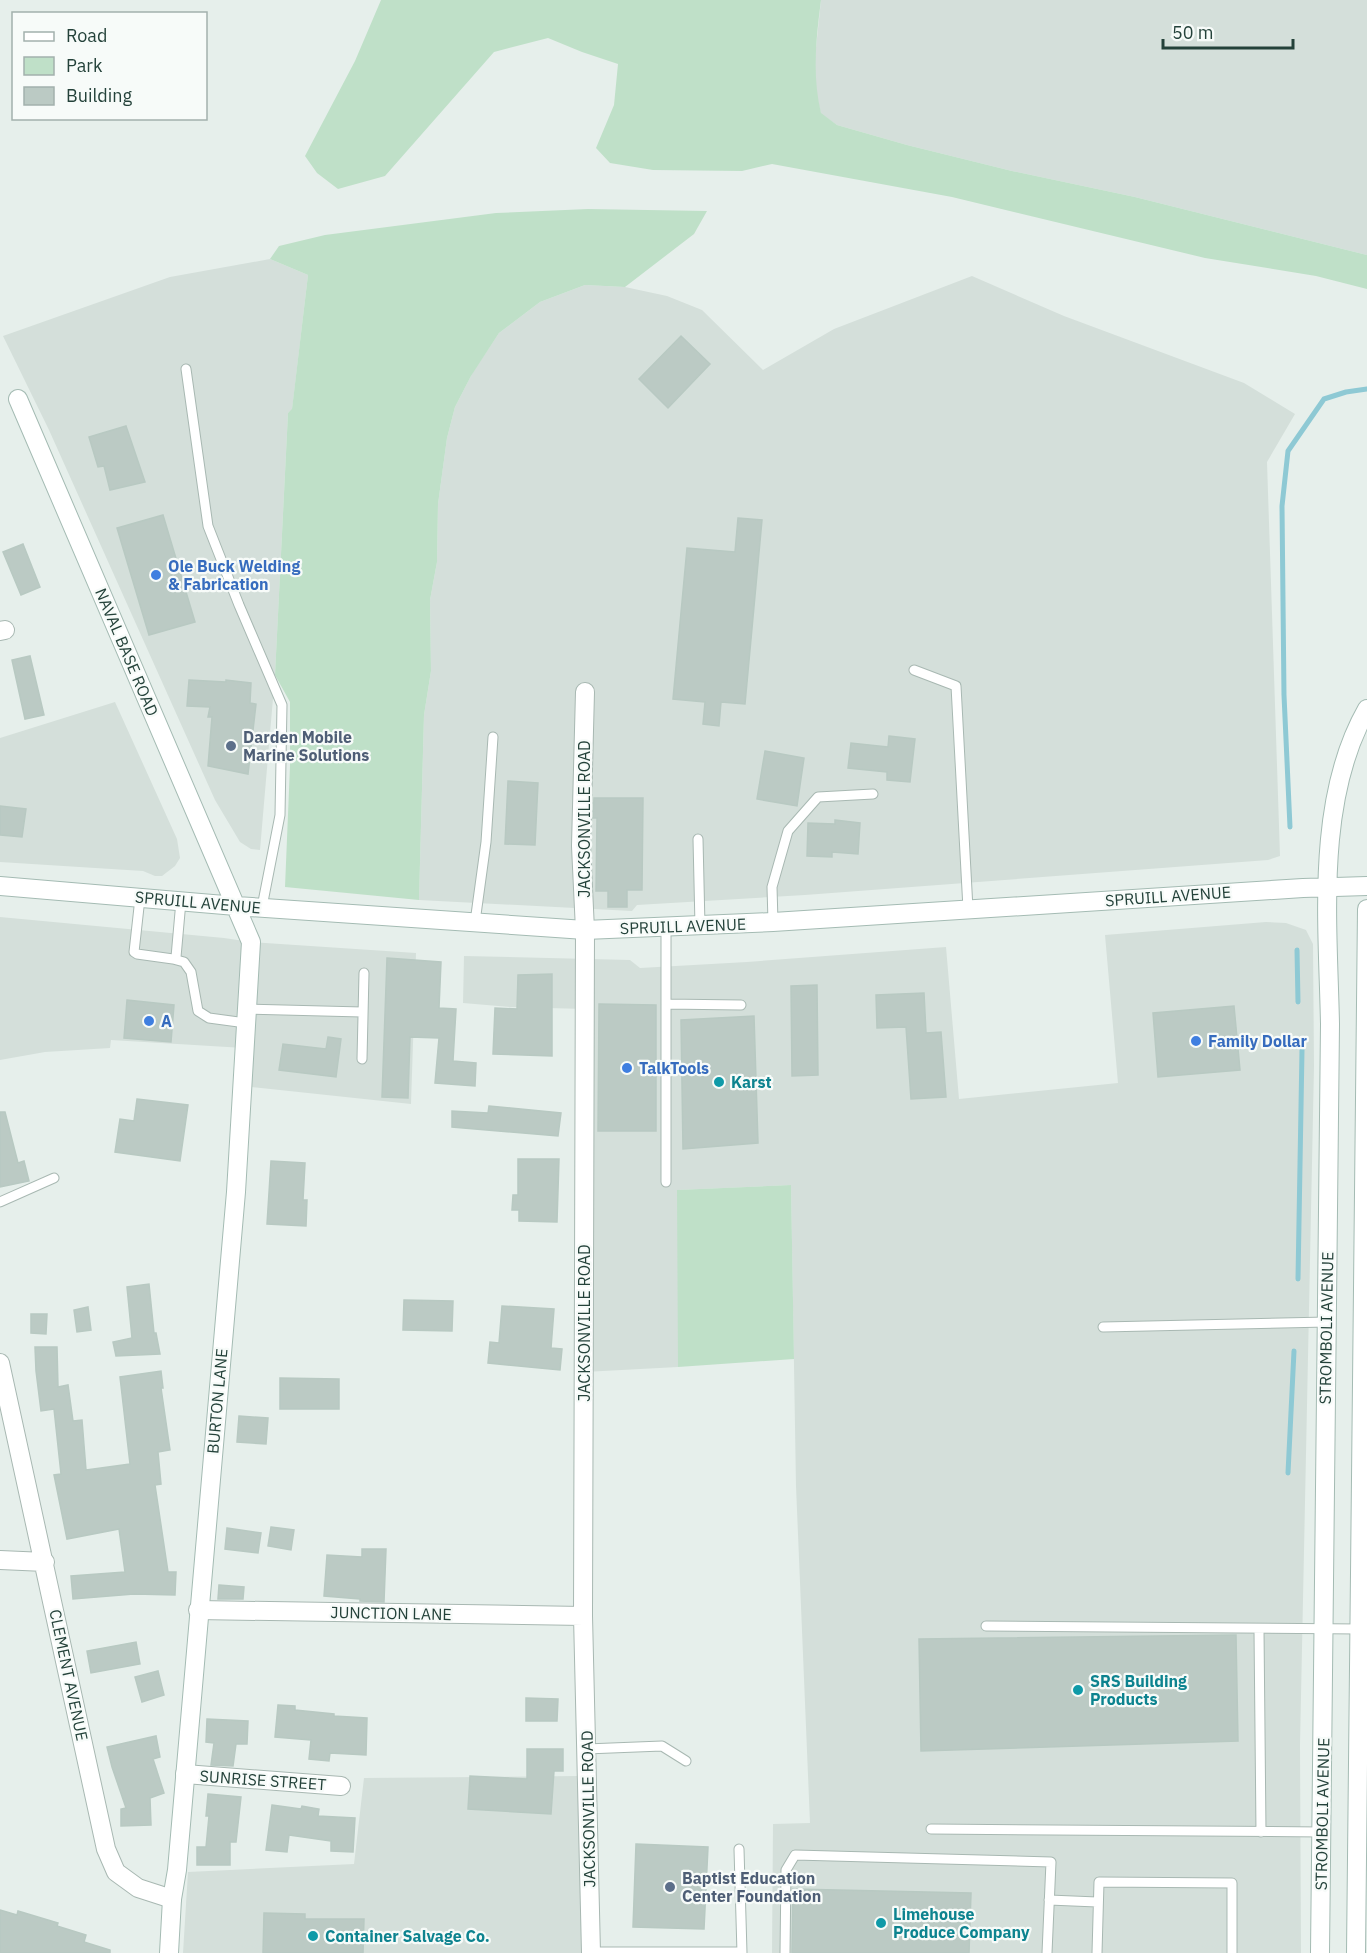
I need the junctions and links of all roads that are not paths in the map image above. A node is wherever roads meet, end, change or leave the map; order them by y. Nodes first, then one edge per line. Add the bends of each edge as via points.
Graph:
1 (186, 369) dead end
2 (18, 399) dead end
3 (914, 670) dead end
4 (585, 692) dead end
5 (1367, 709) edge
6 (493, 737) dead end
7 (873, 794) dead end
8 (698, 839) dead end
9 (0, 886) edge
10 (1328, 886) junction
11 (1367, 886) edge
12 (140, 898) junction
13 (180, 901) junction
14 (236, 906) junction
15 (262, 908) junction
16 (968, 909) junction
17 (1367, 909) edge
18 (475, 922) junction
19 (773, 922) junction
20 (700, 926) junction
21 (666, 928) junction
22 (585, 930) junction
23 (173, 958) junction
24 (364, 973) dead end
25 (666, 1004) junction
26 (741, 1005) dead end
27 (362, 1012) junction
28 (246, 1016) junction
29 (1366, 1018) edge
30 (362, 1059) dead end
31 (54, 1178) dead end
32 (666, 1182) dead end
33 (0, 1202) edge
34 (1326, 1322) junction
35 (1103, 1327) dead end
36 (0, 1363) edge
37 (1364, 1515) edge
38 (0, 1560) edge
39 (45, 1562) junction
40 (198, 1610) junction
41 (583, 1616) junction
42 (986, 1626) dead end
43 (1363, 1629) edge
44 (1259, 1630) junction
45 (1323, 1630) junction
46 (586, 1749) junction
47 (686, 1761) dead end
48 (185, 1774) junction
49 (341, 1786) dead end
50 (931, 1829) dead end
51 (1261, 1832) junction
52 (1322, 1832) junction
53 (739, 1849) dead end
54 (172, 1899) junction
55 (1049, 1900) junction
56 (1097, 1902) junction
57 (591, 1952) edge
58 (742, 1952) edge
59 (169, 1953) edge
60 (784, 1953) edge
61 (1047, 1953) edge
62 (1097, 1953) edge
63 (1232, 1953) edge
64 (1320, 1953) edge
65 (1356, 1953) edge

1 - 15 lane via 208,526 282,705 280,815
2 - 14 street, NAVAL BASE ROAD
3 - 16 lane via 957,686
4 - 22 street, JACKSONVILLE ROAD via 581,846
5 - 10 street, STROMBOLI AVENUE via 1346,757 1336,793
6 - 18 lane via 486,842
7 - 19 lane via 818,797 788,831 772,887
8 - 20 lane
9 - 12 street, SPRUILL AVENUE
10 - 11 street, SPRUILL AVENUE
10 - 16 street, SPRUILL AVENUE
10 - 34 street, STROMBOLI AVENUE
12 - 13 street, SPRUILL AVENUE
12 - 23 lane via 134,952
13 - 14 street, SPRUILL AVENUE
13 - 23 lane
14 - 15 street, SPRUILL AVENUE
14 - 28 street, BURTON LANE via 251,942
15 - 18 street, SPRUILL AVENUE
16 - 19 street, SPRUILL AVENUE
17 - 29 street
18 - 22 street, SPRUILL AVENUE
19 - 20 street, SPRUILL AVENUE
20 - 21 street, SPRUILL AVENUE
21 - 22 street, SPRUILL AVENUE
21 - 25 lane
22 - 41 street, JACKSONVILLE ROAD
23 - 28 lane via 184,962 191,972 198,1011 209,1018
24 - 27 lane
25 - 26 lane
25 - 32 lane
27 - 28 lane
27 - 30 lane
28 - 40 street, BURTON LANE via 236,1192
29 - 37 street
31 - 33 lane
34 - 35 lane
34 - 45 street, STROMBOLI AVENUE
36 - 39 street, CLEMENT AVENUE
37 - 43 street
38 - 39 street
39 - 54 street, CLEMENT AVENUE via 106,1849 116,1872 138,1888
40 - 41 street, JUNCTION LANE
40 - 48 street, BURTON LANE
41 - 46 street, JACKSONVILLE ROAD
42 - 44 lane
43 - 45 lane
43 - 65 street
44 - 45 lane
44 - 51 lane
45 - 52 street, STROMBOLI AVENUE
46 - 47 lane via 662,1746
46 - 57 street, JACKSONVILLE ROAD
48 - 49 street, SUNRISE STREET
48 - 54 street, BURTON LANE
50 - 51 lane
51 - 52 lane
52 - 64 street, STROMBOLI AVENUE
53 - 58 lane
54 - 59 street
55 - 56 lane
55 - 60 lane via 1051,1862 795,1855 786,1870
55 - 61 lane
56 - 62 lane
56 - 63 lane via 1098,1882 1232,1883
57 - 58 lane

